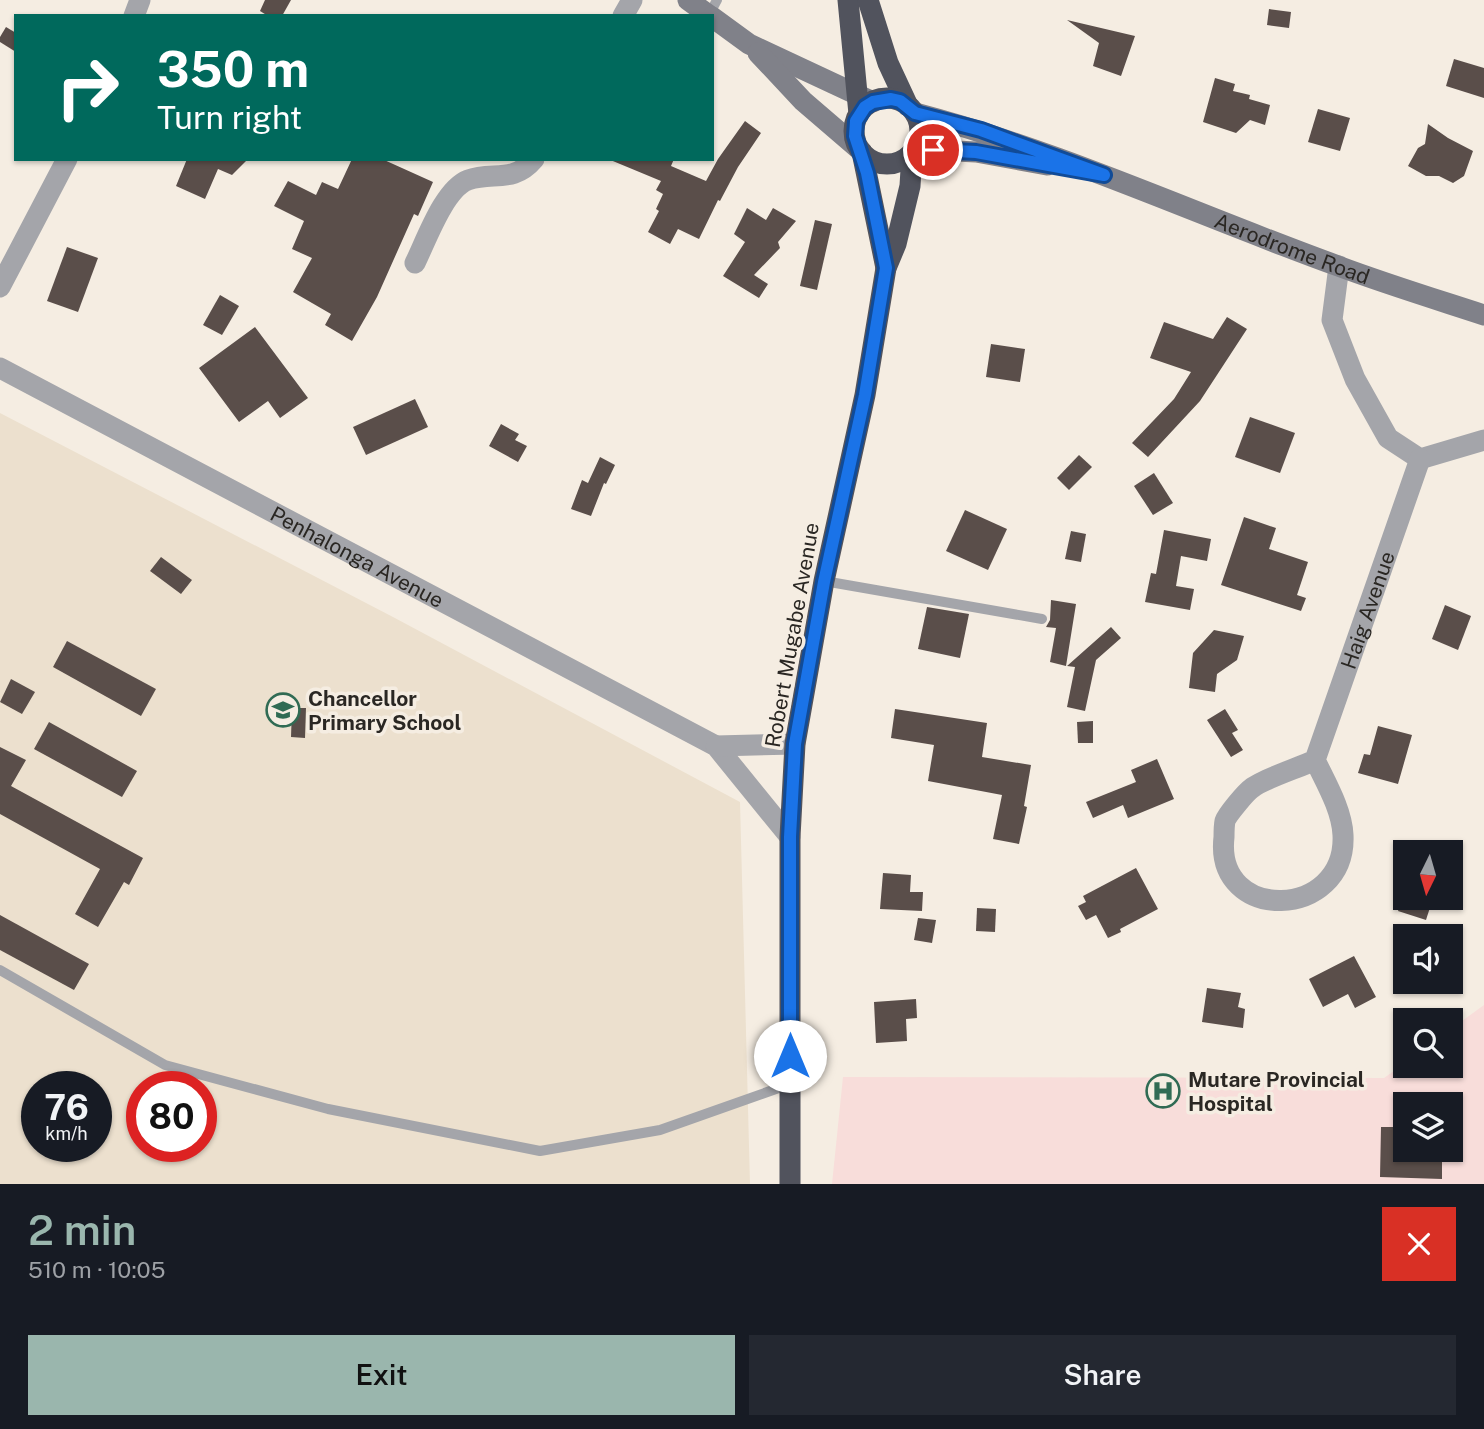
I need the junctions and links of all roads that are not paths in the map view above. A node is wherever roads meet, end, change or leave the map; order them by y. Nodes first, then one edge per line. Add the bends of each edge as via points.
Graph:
1 (688, 0) edge
2 (848, 0) edge
3 (868, 0) edge
4 (712, 12) edge
5 (749, 44) junction
6 (863, 104) junction
7 (911, 110) junction
8 (861, 151) junction
9 (913, 151) junction
10 (66, 161) edge
11 (531, 161) edge
12 (1104, 175) junction
13 (415, 263) dead end
14 (1339, 266) junction
15 (886, 268) junction
16 (0, 287) edge
17 (1484, 315) edge
18 (0, 368) edge
19 (1484, 440) edge
20 (1420, 460) junction
21 (824, 582) junction
22 (1042, 620) dead end
23 (795, 744) junction
24 (716, 746) junction
25 (1315, 760) junction
26 (790, 837) junction
27 (0, 970) edge
28 (790, 1084) junction
29 (789, 1184) edge

1 - 4 street
2 - 6 highway
3 - 7 highway via 884,52
4 - 5 street
5 - 6 street
5 - 8 street via 803,101
6 - 7 highway via 891,99
6 - 8 highway via 855,136
7 - 9 highway via 920,131
7 - 12 street, Aerodrome Road
8 - 9 highway via 870,159 892,163
8 - 15 highway, Robert Mugabe Avenue
9 - 12 street, Aerodrome Road via 976,152
9 - 15 highway, Robert Mugabe Avenue via 903,219
10 - 16 street
11 - 13 street via 509,177 466,181 450,195
12 - 14 street, Aerodrome Road
14 - 17 street, Aerodrome Road
14 - 20 street via 1332,320 1354,379 1388,438
15 - 21 highway, Robert Mugabe Avenue via 865,395
18 - 24 street, Penhalonga Avenue
19 - 20 street
20 - 25 street, Haig Avenue
21 - 22 lane
21 - 23 highway, Robert Mugabe Avenue
23 - 24 street, Penhalonga Avenue
23 - 26 highway, Robert Mugabe Avenue
24 - 26 street, Penhalonga Avenue
25 - 25 street via 1343,833 1342,855 1327,884 1301,899 1269,901 1243,890 1227,871 1223,846 1226,820 1252,788
26 - 28 highway, Robert Mugabe Avenue
27 - 28 lane via 165,1065 328,1109 540,1151 660,1130
28 - 29 highway, Robert Mugabe Avenue

